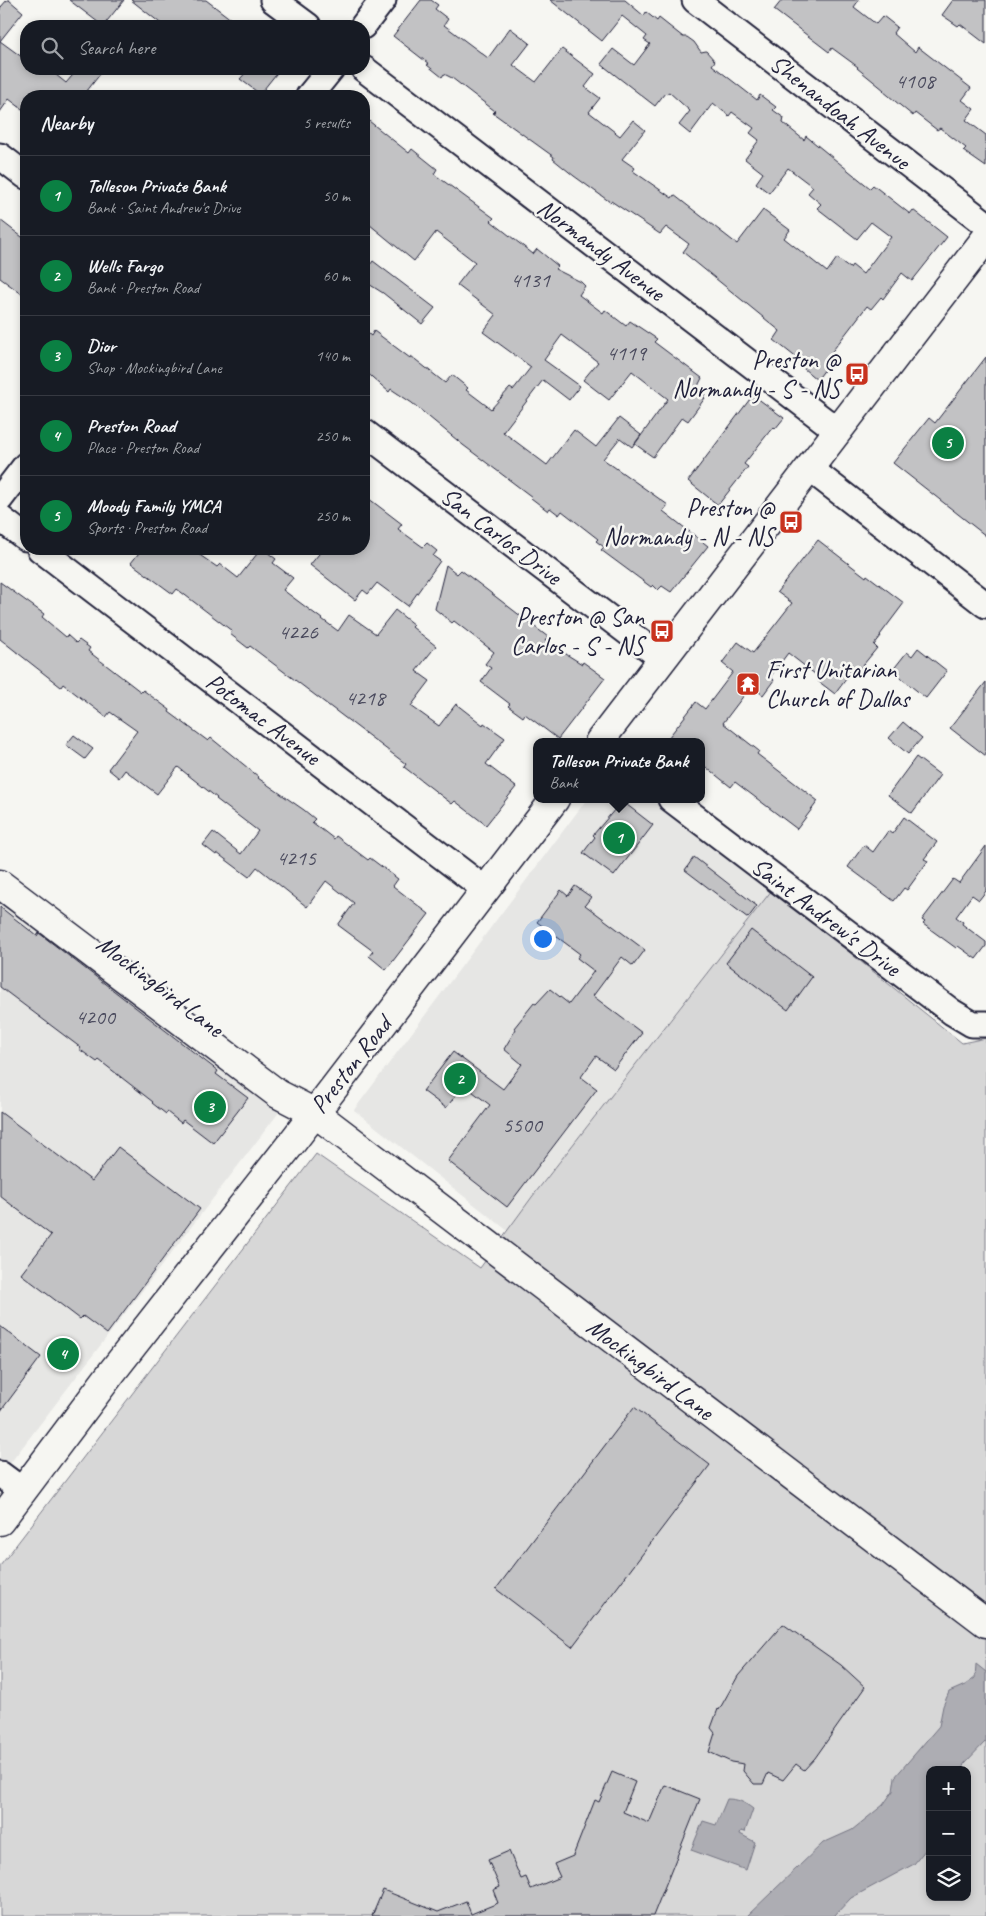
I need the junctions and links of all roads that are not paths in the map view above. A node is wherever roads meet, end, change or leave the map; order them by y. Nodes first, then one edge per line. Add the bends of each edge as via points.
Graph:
1 (273, 0) edge
2 (383, 0) edge
3 (695, 0) edge
4 (300, 20) edge
5 (368, 20) edge
6 (370, 74) edge
7 (326, 75) edge
8 (315, 90) edge
9 (0, 156) edge
10 (20, 171) edge
11 (986, 224) edge
12 (986, 238) edge
13 (838, 431) junction
14 (370, 437) edge
15 (809, 468) junction
16 (20, 473) edge
17 (0, 499) edge
18 (0, 518) edge
19 (20, 533) edge
20 (48, 555) edge
21 (986, 605) edge
22 (663, 659) junction
23 (602, 738) edge
24 (552, 803) edge
25 (676, 803) edge
26 (0, 865) edge
27 (0, 884) edge
28 (486, 890) junction
29 (41, 906) junction
30 (986, 1024) edge
31 (315, 1113) junction
32 (0, 1474) edge
33 (22, 1491) junction
34 (0, 1521) edge
35 (986, 1623) edge

1 - 4 street
2 - 5 street
3 - 11 street, Shenandoah Avenue
6 - 13 street, Normandy Avenue
7 - 8 street
9 - 10 street
12 - 13 main road
13 - 15 main road
14 - 22 street, San Carlos Drive
15 - 21 street
15 - 22 main road
16 - 17 street
18 - 19 street
20 - 28 street, Potomac Avenue
22 - 23 main road
24 - 28 main road, Preston Road
25 - 30 street, Saint Andrew's Drive via 952,1012 972,1024
26 - 29 main road, Mockingbird Lane
27 - 29 main road, Mockingbird Lane
28 - 31 main road, Preston Road
29 - 31 main road, Mockingbird Lane via 287,1081
31 - 33 main road, Preston Road
31 - 35 main road, Mockingbird Lane
32 - 33 street
33 - 34 main road, Preston Road

